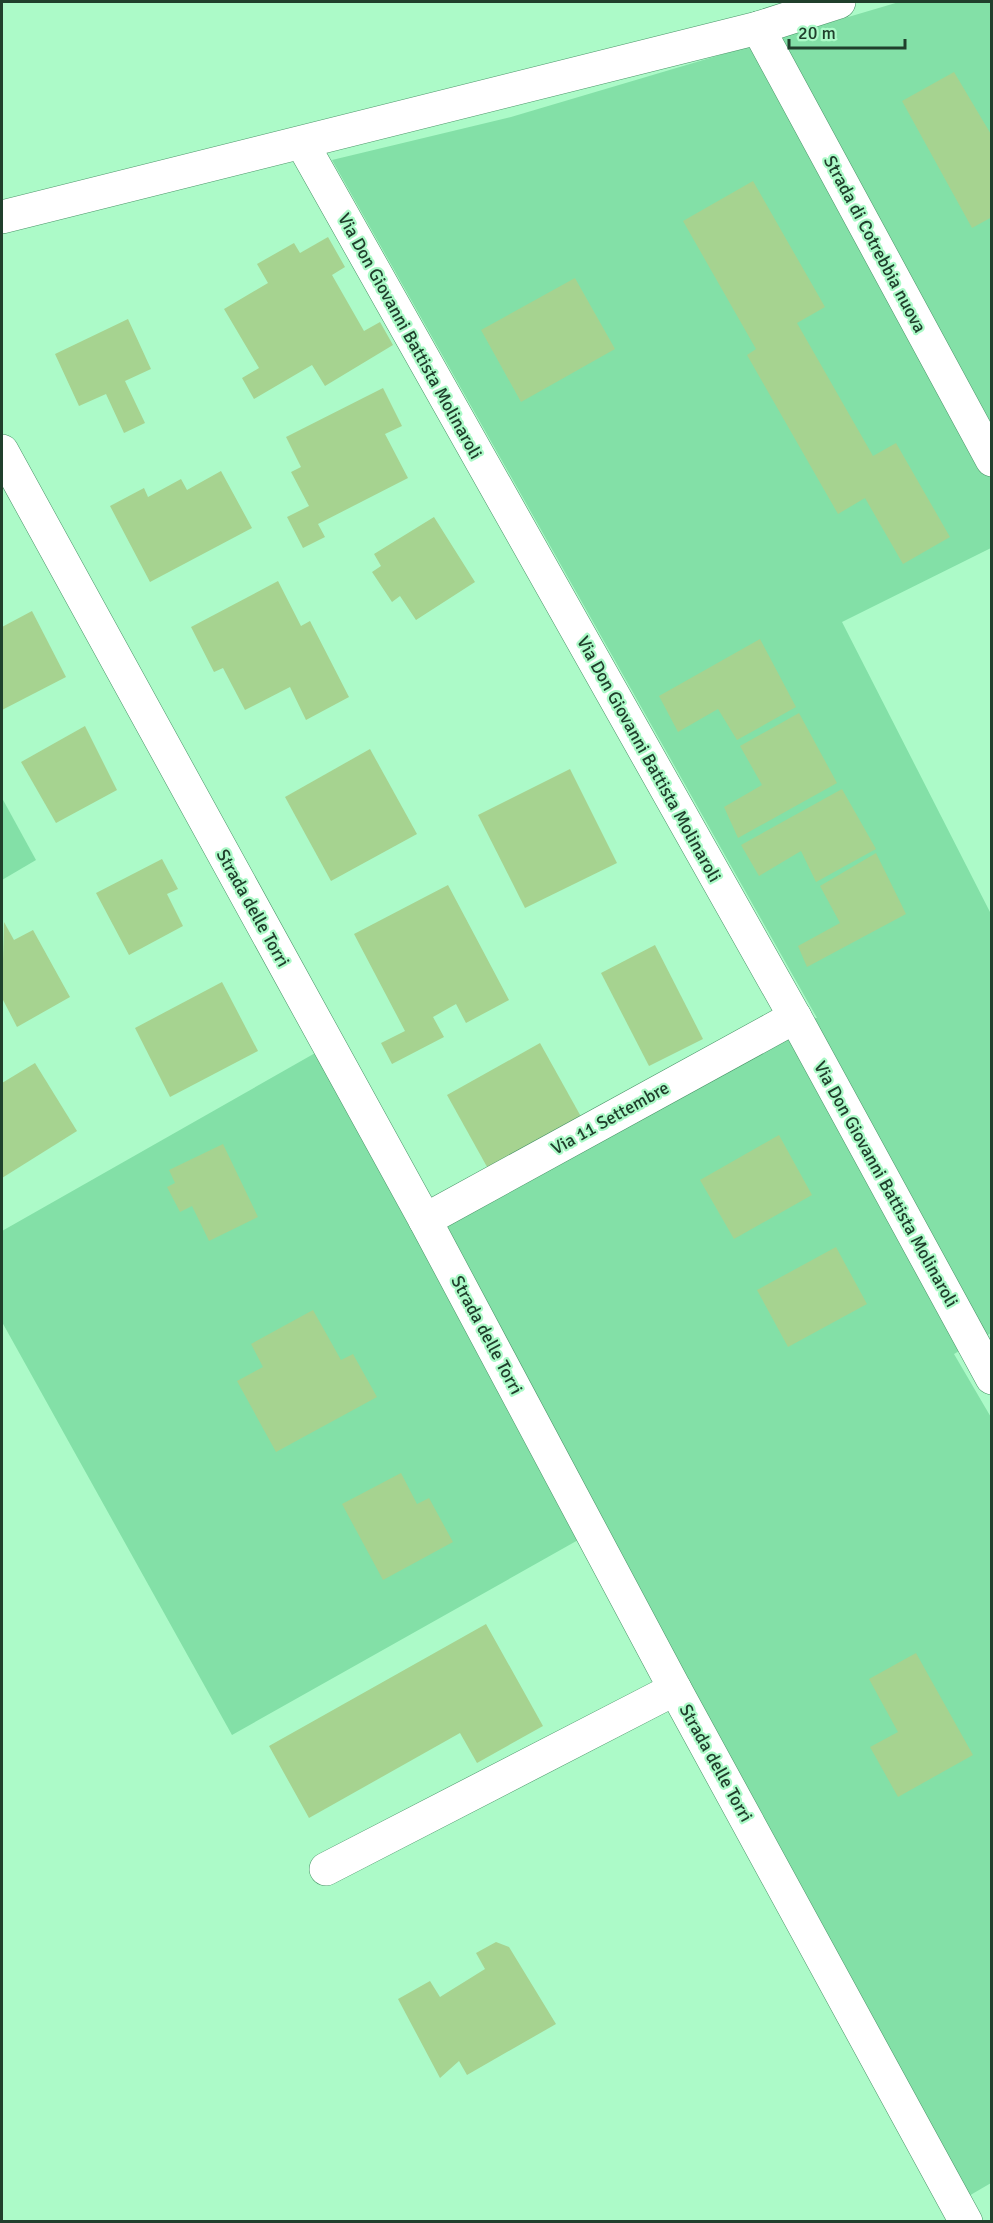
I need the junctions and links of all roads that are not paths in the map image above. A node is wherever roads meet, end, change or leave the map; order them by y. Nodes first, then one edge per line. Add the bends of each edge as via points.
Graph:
1 (839, 2) edge
2 (758, 28) junction
3 (302, 143) junction
4 (2, 217) edge
5 (2, 451) edge
6 (992, 460) edge
7 (795, 1017) junction
8 (425, 1220) junction
9 (992, 1378) edge
10 (675, 1689) junction
11 (326, 1869) dead end
12 (966, 2222) edge

1 - 2 street
2 - 3 street
2 - 6 street, Strada di Cotrebbia nuova
3 - 4 street
3 - 7 street, Via Don Giovanni Battista Molinaroli
5 - 8 street, Strada delle Torri
7 - 8 street, Via 11 Settembre
7 - 9 street, Via Don Giovanni Battista Molinaroli
8 - 10 street, Strada delle Torri
10 - 11 street
10 - 12 street, Strada delle Torri

